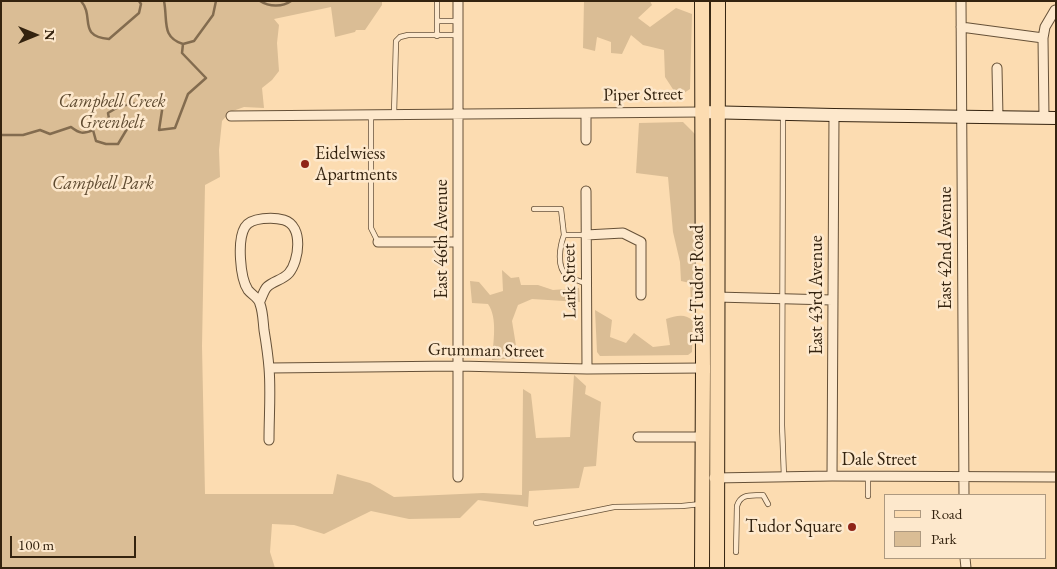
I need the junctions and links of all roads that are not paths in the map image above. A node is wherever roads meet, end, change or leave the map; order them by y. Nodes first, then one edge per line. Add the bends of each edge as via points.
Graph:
1 (437, 1) edge
2 (458, 1) edge
3 (702, 1) edge
4 (718, 1) edge
5 (962, 1) edge
6 (1055, 10) edge
7 (437, 21) junction
8 (459, 21) junction
9 (962, 27) junction
10 (459, 35) junction
11 (437, 36) junction
12 (1044, 38) junction
13 (997, 68) dead end
14 (702, 112) junction
15 (718, 112) junction
16 (586, 113) junction
17 (782, 113) junction
18 (394, 114) junction
19 (459, 114) junction
20 (371, 115) junction
21 (834, 115) junction
22 (232, 116) dead end
23 (962, 117) junction
24 (998, 117) junction
25 (1050, 118) edge
26 (586, 140) dead end
27 (586, 191) dead end
28 (534, 209) dead end
29 (564, 235) junction
30 (586, 235) junction
31 (378, 242) joint
32 (458, 242) junction
33 (586, 284) junction
34 (641, 295) dead end
35 (716, 297) junction
36 (782, 299) junction
37 (832, 300) junction
38 (260, 301) junction
39 (458, 366) junction
40 (270, 368) junction
41 (703, 368) junction
42 (587, 370) junction
43 (638, 437) dead end
44 (702, 437) junction
45 (269, 440) dead end
46 (832, 476) junction
47 (868, 476) junction
48 (964, 476) junction
49 (458, 477) dead end
50 (784, 477) junction
51 (1056, 477) edge
52 (702, 478) junction
53 (717, 478) junction
54 (964, 494) edge
55 (868, 496) dead end
56 (702, 504) junction
57 (768, 504) dead end
58 (536, 523) dead end
59 (736, 552) dead end
60 (702, 568) edge
61 (717, 568) edge

1 - 7 lane
2 - 8 street, East 46th Avenue
3 - 14 main road, East Tudor Road
4 - 15 main road, East Tudor Road
5 - 9 street, East 42nd Avenue
6 - 12 street
7 - 8 lane
7 - 11 lane
8 - 10 street, East 46th Avenue
9 - 12 street
9 - 23 street, East 42nd Avenue
10 - 11 lane
10 - 19 street, East 46th Avenue
11 - 18 lane via 408,35 396,41
12 - 25 street
13 - 24 street
14 - 15 street, Piper Street
14 - 16 street, Piper Street
14 - 41 main road, East Tudor Road
15 - 17 street, Piper Street
15 - 35 main road, East Tudor Road
16 - 19 street, Piper Street
16 - 26 street
17 - 21 street, Piper Street
17 - 36 lane
18 - 19 street, Piper Street
18 - 20 street, Piper Street
19 - 32 street, East 46th Avenue
20 - 22 street, Piper Street
20 - 31 lane via 371,228
21 - 23 street, Piper Street
21 - 37 street, East 43rd Avenue
23 - 24 street, Piper Street
23 - 48 street, East 42nd Avenue
24 - 25 street, Piper Street
27 - 30 street, Lark Street
28 - 29 lane via 561,209
29 - 30 lane
29 - 33 lane via 560,252 564,272
30 - 33 street, Lark Street
30 - 34 street via 622,233 641,242
31 - 32 street
32 - 39 street, East 46th Avenue
33 - 42 street, Lark Street
35 - 36 street
35 - 53 main road, East Tudor Road
36 - 37 street
36 - 50 lane
37 - 46 street, East 43rd Avenue
38 - 38 street via 247,288 242,274 240,255 245,227 258,220 287,221 297,237 295,261 284,278 266,287
38 - 40 street
39 - 40 street, Grumman Street
39 - 42 street, Grumman Street
39 - 49 street, East 46th Avenue
40 - 45 street
41 - 42 street, Grumman Street
41 - 44 main road, East Tudor Road
43 - 44 street
44 - 52 main road, East Tudor Road
46 - 47 street, Dale Street
46 - 50 street, Dale Street
47 - 48 street, Dale Street
47 - 55 lane
48 - 51 street, Dale Street
48 - 54 street, East 42nd Avenue
50 - 53 street, Dale Street
52 - 53 street, Dale Street
52 - 56 main road, East Tudor Road
53 - 61 main road, East Tudor Road
56 - 58 lane via 614,508
56 - 60 main road, East Tudor Road
57 - 59 lane via 763,495 745,496 739,500

